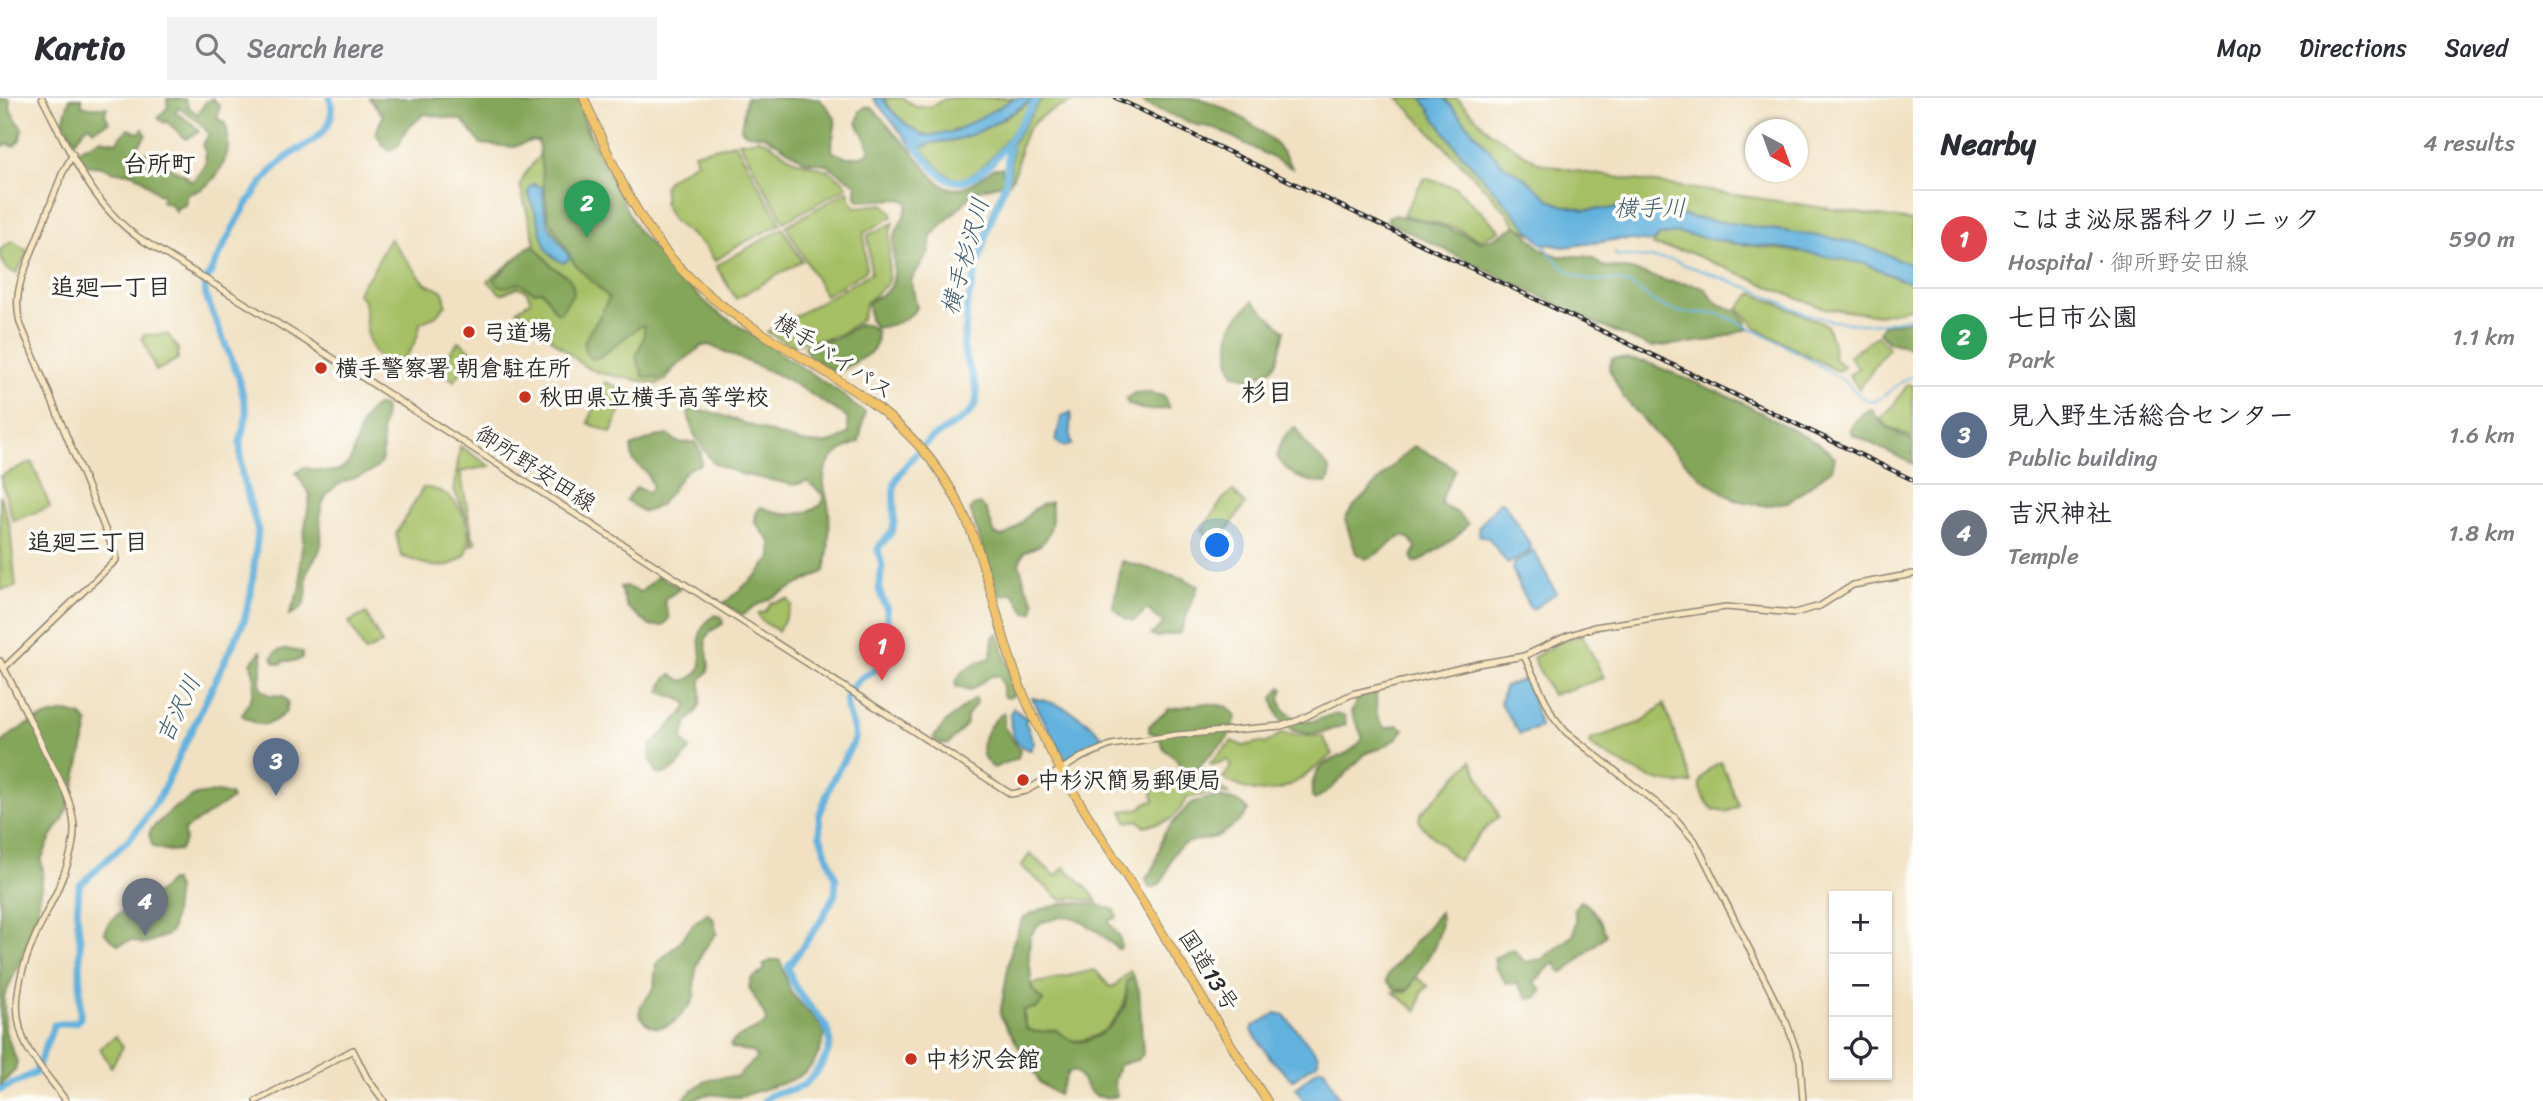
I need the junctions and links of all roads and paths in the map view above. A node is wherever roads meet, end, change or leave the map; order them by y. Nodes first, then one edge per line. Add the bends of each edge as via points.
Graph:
1 (41, 98) edge
2 (584, 98) edge
3 (73, 154) junction
4 (1913, 574) edge
5 (1524, 656) junction
6 (0, 661) edge
7 (4, 667) junction
8 (1060, 770) junction
9 (1117, 861) joint
10 (66, 1101) edge
11 (256, 1101) edge
12 (384, 1101) edge
13 (1268, 1101) edge
14 (1803, 1101) edge

1 - 3 street, 御所野安田線
2 - 8 highway, 横手バイパス via 632,205 659,246 691,279 743,320 859,392 929,457 970,528 1017,679
3 - 7 street via 22,277 16,309 116,560
3 - 8 street, 御所野安田線 via 96,197 124,228 1011,794 1026,791
4 - 5 street via 1853,585 1808,611 1726,607 1619,622 1567,636
5 - 8 street via 1352,694 1281,726 1125,741
5 - 14 street via 1553,716 1566,732 1674,817 1695,841 1787,1024 1800,1061
6 - 7 street
7 - 10 street via 68,798 74,825 67,864 18,980 18,1018 24,1039
8 - 9 highway, 横手バイパス
9 - 13 highway, 国道13号
11 - 12 street via 353,1050

